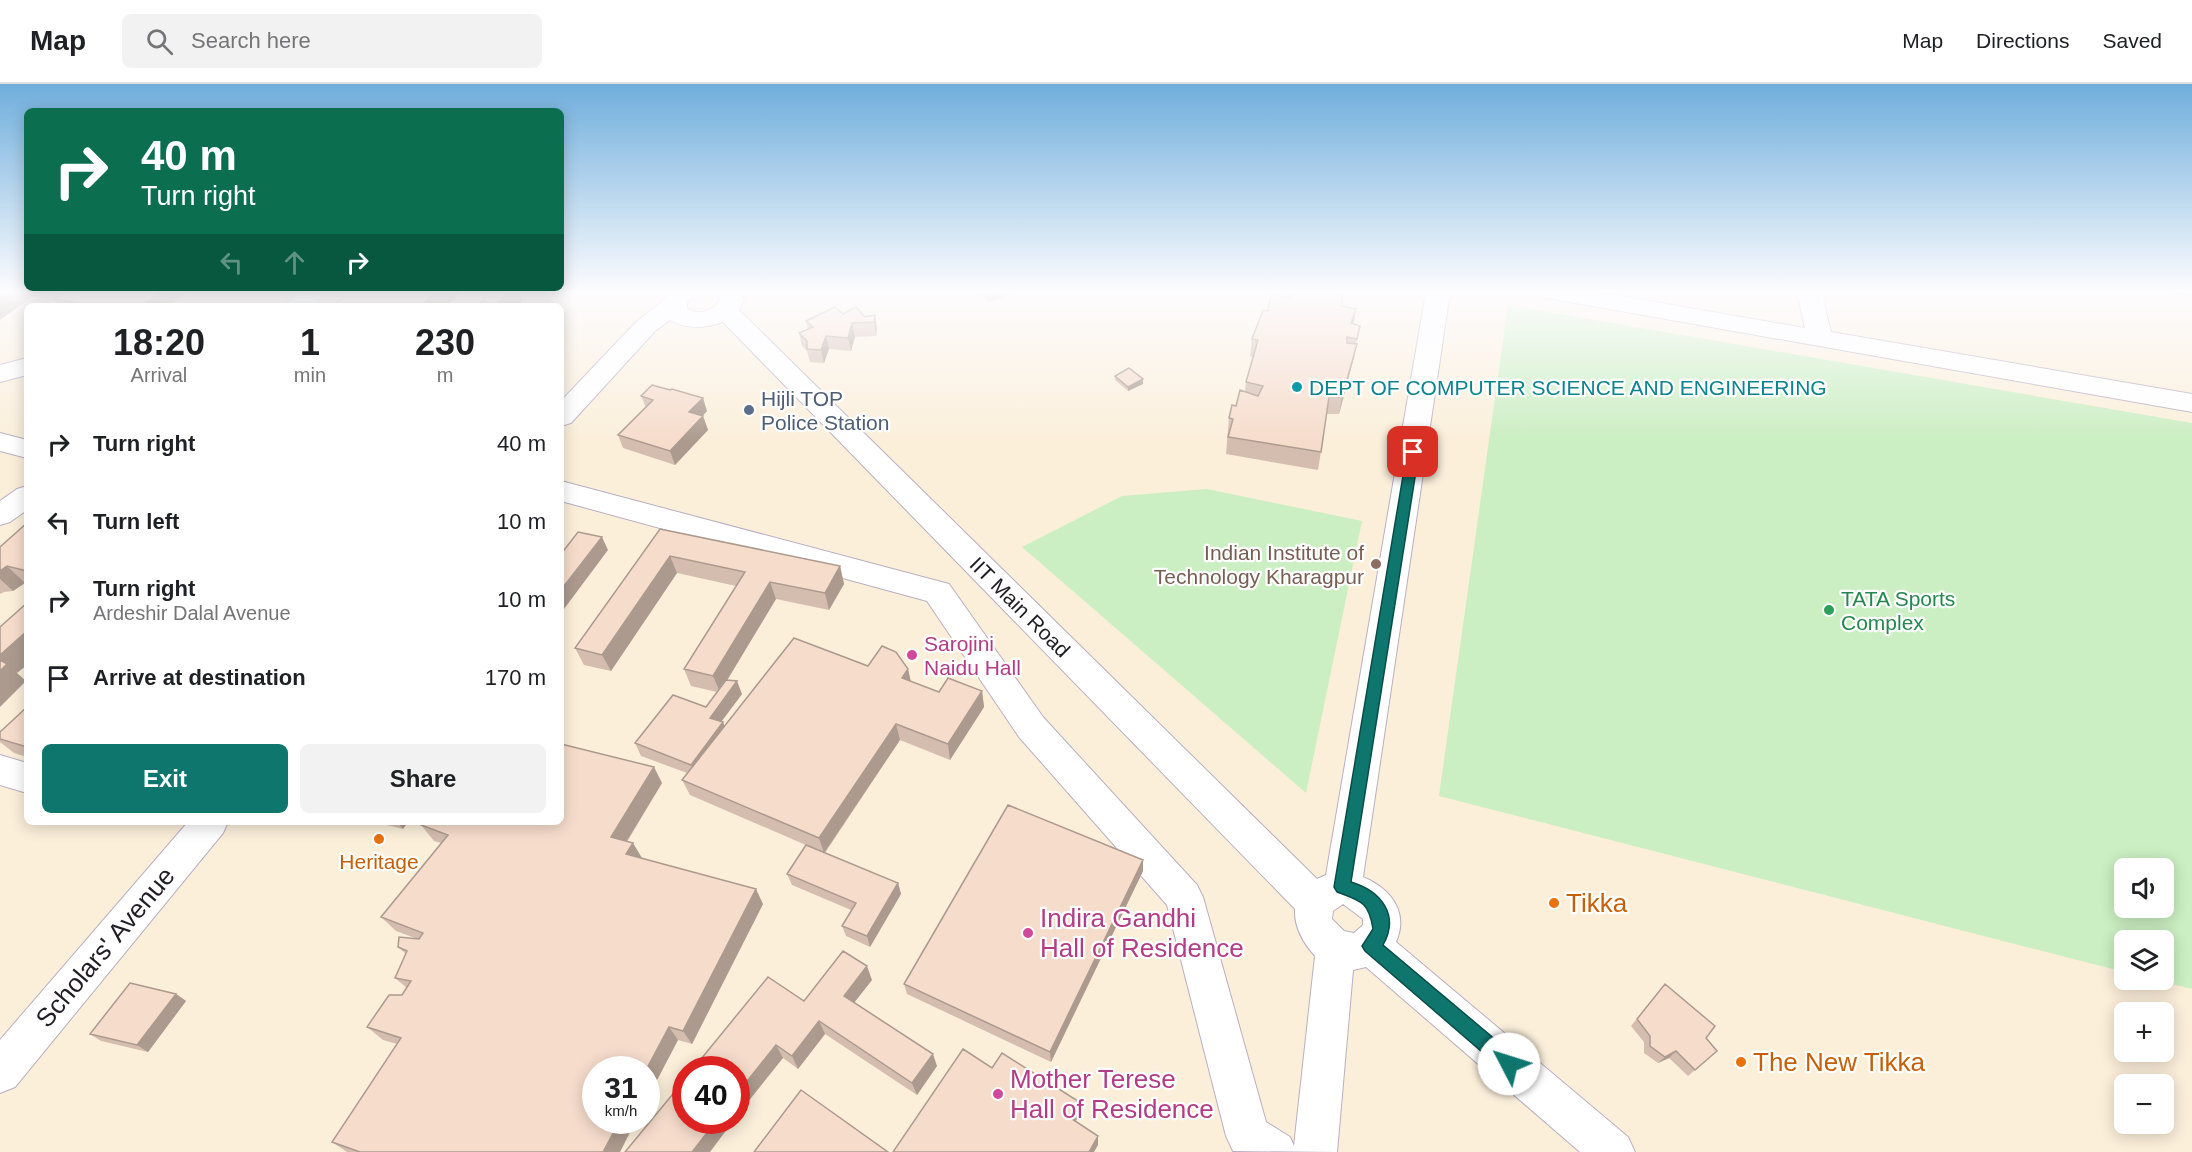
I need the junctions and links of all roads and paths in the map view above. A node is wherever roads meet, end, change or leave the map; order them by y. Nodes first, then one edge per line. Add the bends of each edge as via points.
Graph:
1 (631, 342) edge
2 (768, 342) edge
3 (1429, 342) edge
4 (1832, 342) edge
5 (24, 367) edge
6 (0, 374) edge
7 (2192, 403) edge
8 (564, 414) edge
9 (0, 442) edge
10 (24, 448) edge
11 (564, 492) edge
12 (24, 498) edge
13 (0, 516) edge
14 (0, 770) edge
15 (24, 777) edge
16 (197, 825) edge
17 (1329, 895) junction
18 (1353, 947) junction
19 (0, 1071) edge
20 (1275, 1152) edge
21 (1315, 1152) edge
22 (1613, 1152) edge

1 - 8 street
2 - 17 street, IIT Main Road
3 - 17 street
4 - 7 street
5 - 6 street
9 - 10 street
11 - 20 street via 938,592 1031,727 1184,897 1248,1136
12 - 13 street
14 - 15 street
16 - 19 street, Scholars' Avenue
17 - 18 street via 1312,913 1313,923 1318,933
17 - 18 street via 1364,893 1379,909 1382,929 1378,938
18 - 21 street
18 - 22 street

